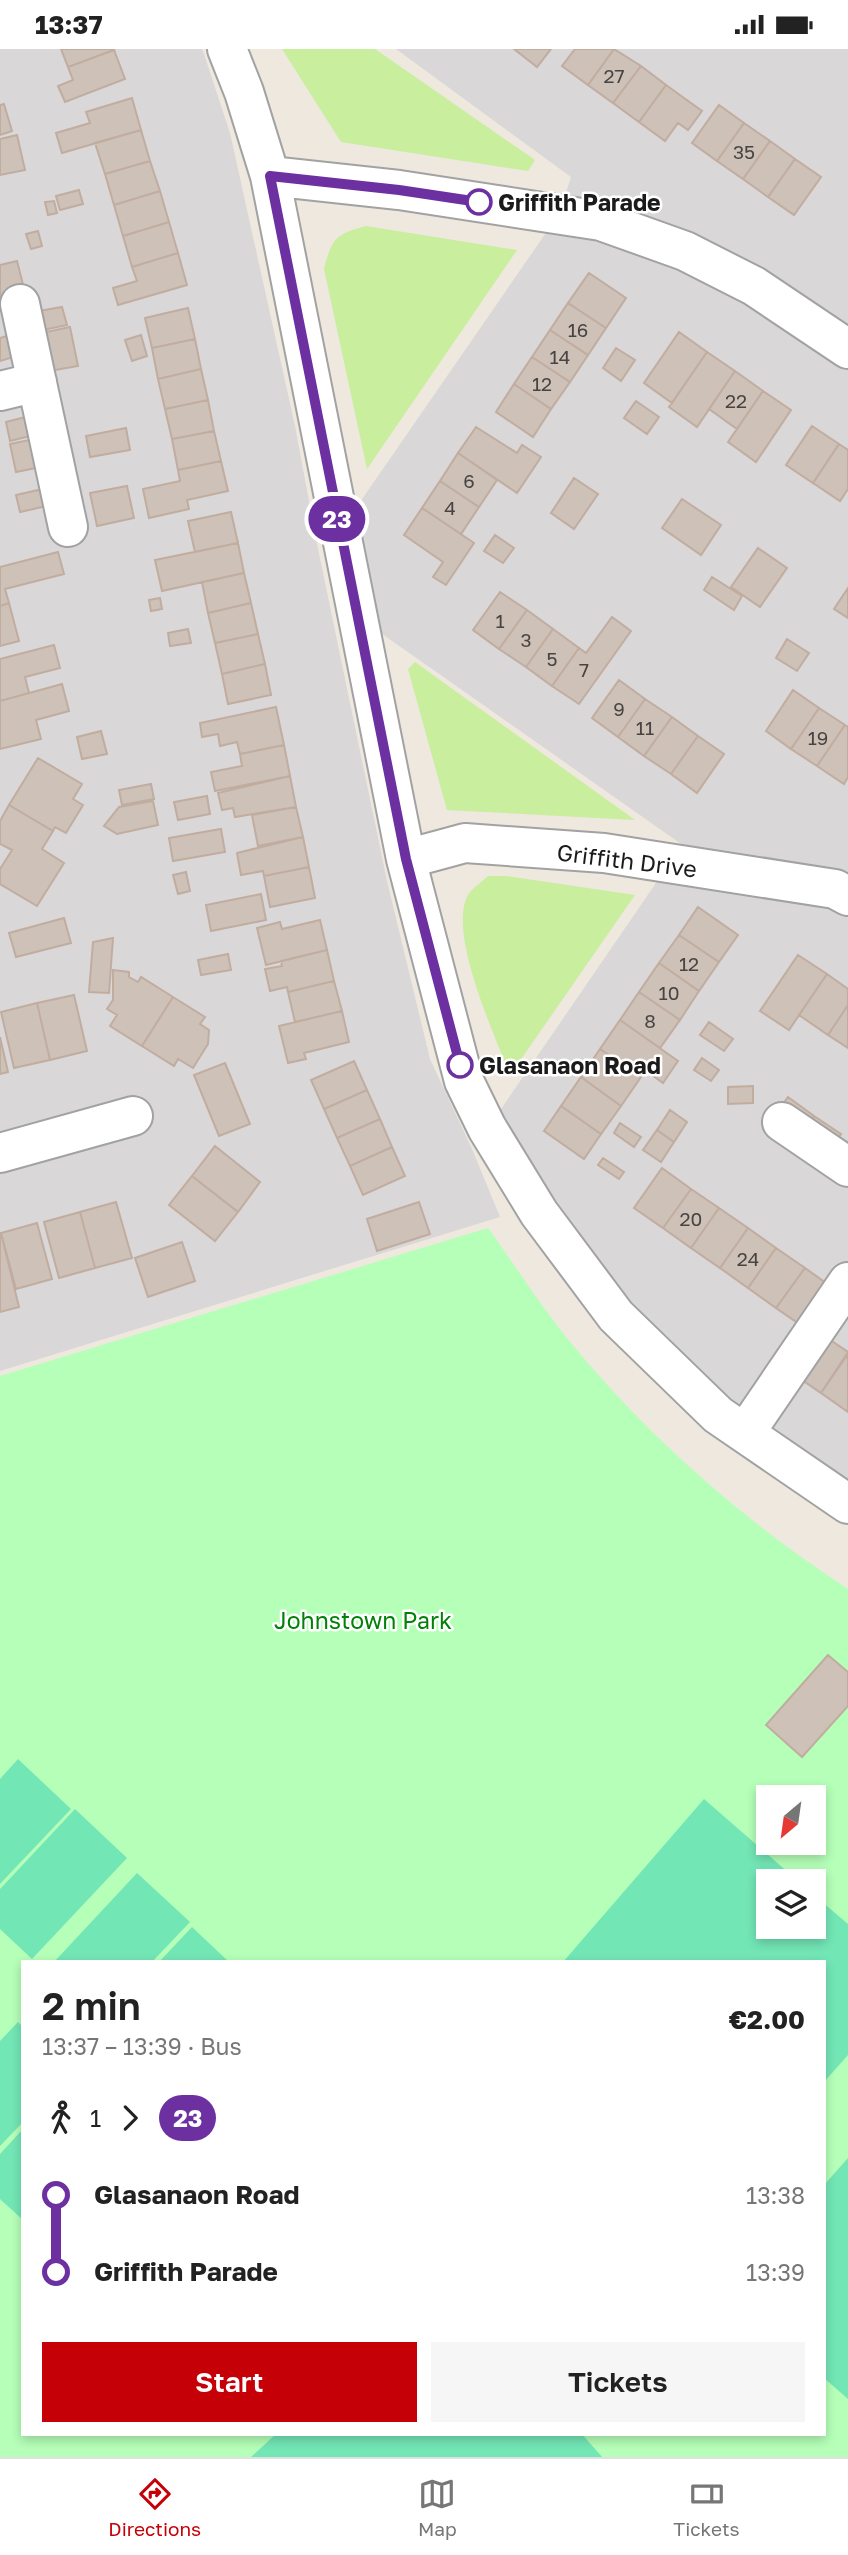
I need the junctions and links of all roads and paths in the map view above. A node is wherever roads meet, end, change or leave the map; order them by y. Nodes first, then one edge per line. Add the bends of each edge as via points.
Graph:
1 (227, 49) edge
2 (270, 176) junction
3 (20, 304) dead end
4 (848, 349) edge
5 (37, 382) junction
6 (0, 391) edge
7 (68, 527) dead end
8 (406, 859) junction
9 (848, 896) edge
10 (133, 1116) dead end
11 (782, 1122) dead end
12 (0, 1153) edge
13 (848, 1167) edge
14 (848, 1282) edge
15 (745, 1433) junction
16 (848, 1504) edge

1 - 2 street
2 - 4 street via 399,190 601,222 685,251 754,286
2 - 8 street
3 - 5 street
5 - 6 street
5 - 7 street
8 - 9 street, Griffith Drive via 465,843 604,853 835,889
8 - 15 street via 464,1081 487,1128 539,1213 616,1316 718,1415
10 - 12 street
11 - 13 street
14 - 15 street
15 - 16 street

